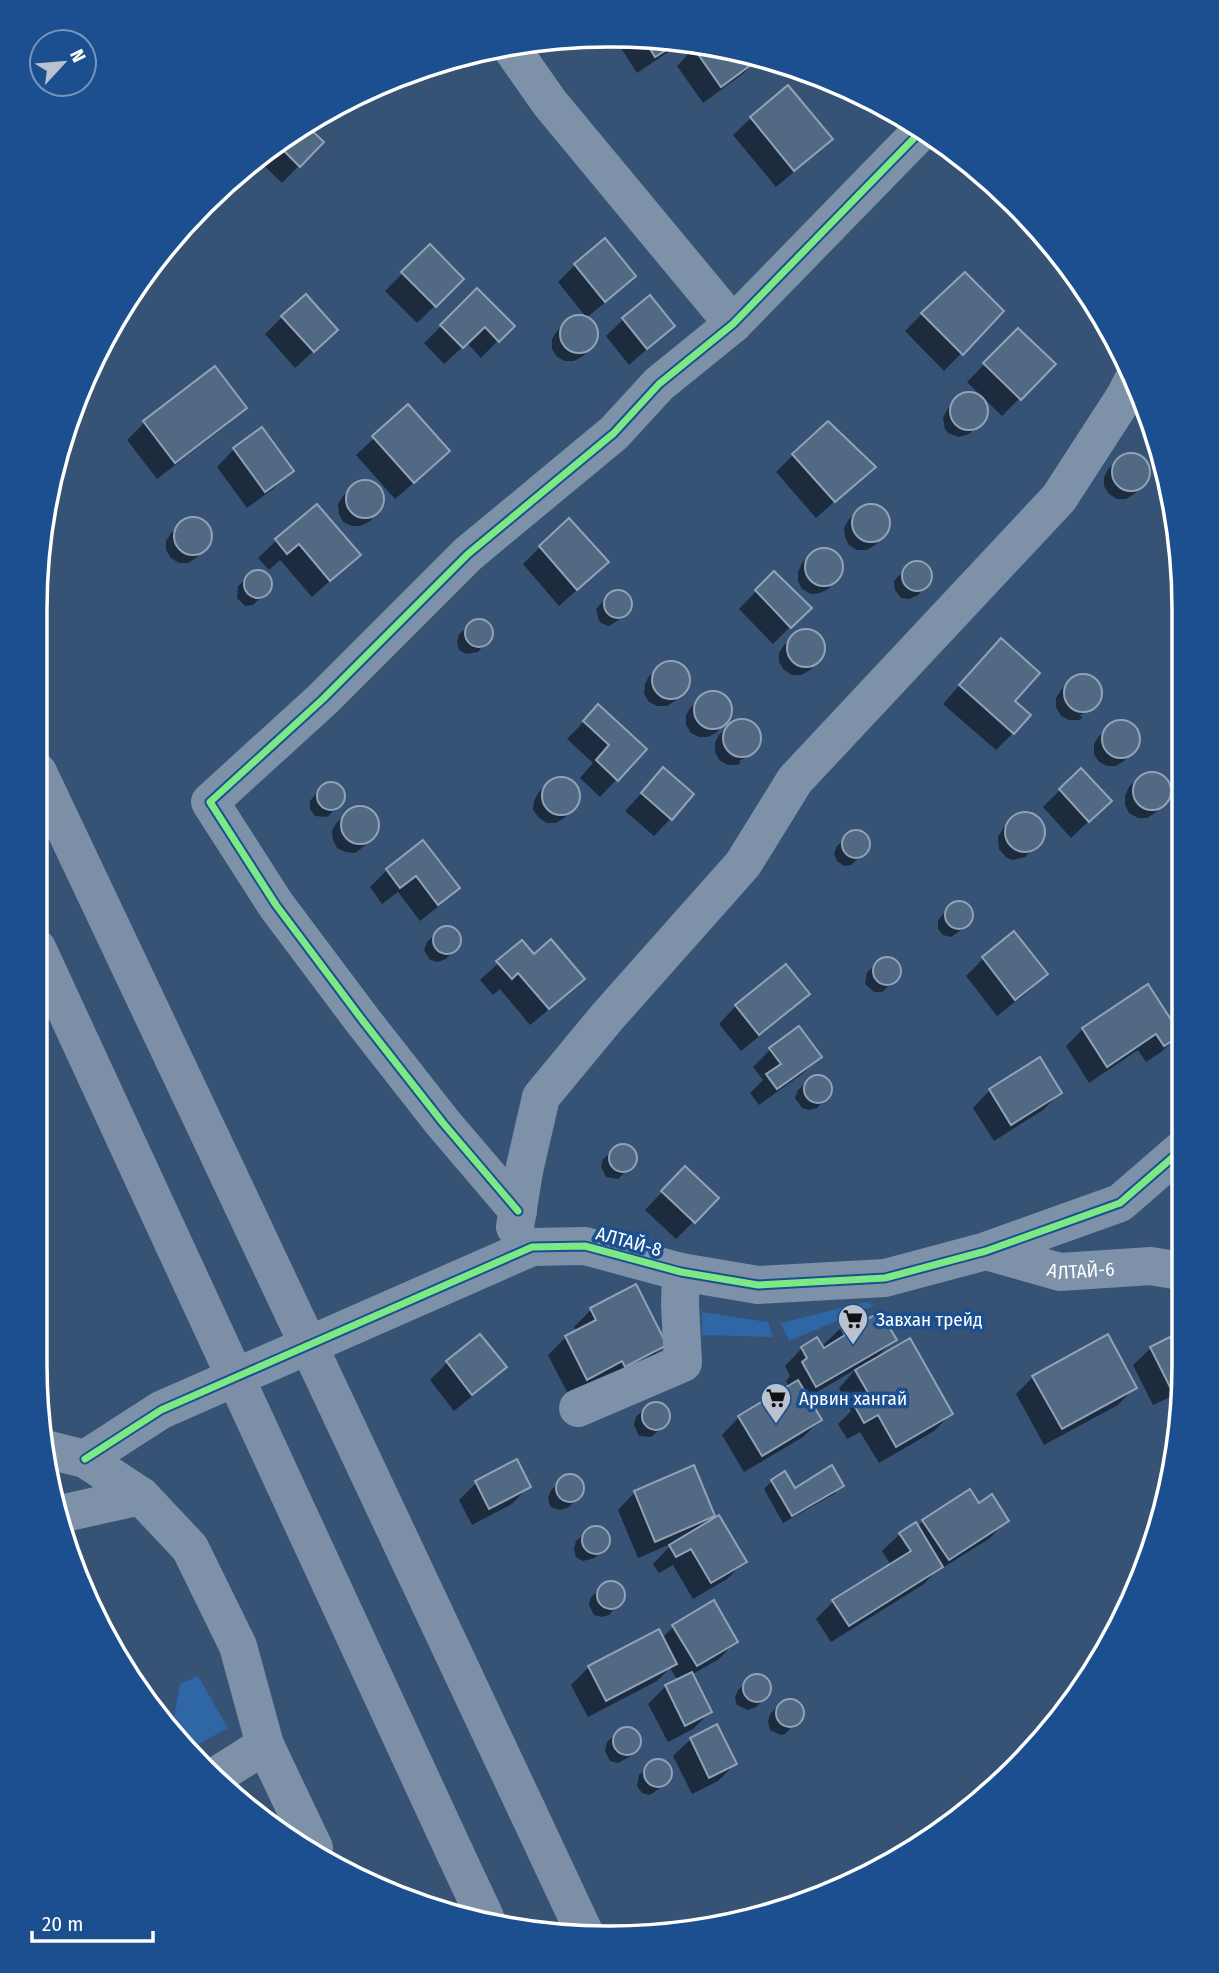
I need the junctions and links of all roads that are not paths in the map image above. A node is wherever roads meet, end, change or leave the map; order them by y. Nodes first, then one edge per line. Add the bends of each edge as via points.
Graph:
1 (516, 55) edge
2 (915, 138) edge
3 (733, 324) junction
4 (1128, 391) edge
5 (47, 791) edge
6 (47, 970) edge
7 (1172, 1157) edge
8 (518, 1210) junction
9 (986, 1251) junction
10 (510, 1257) junction
11 (1172, 1270) edge
12 (681, 1272) junction
13 (578, 1408) dead end
14 (54, 1452) edge
15 (85, 1460) junction
16 (141, 1496) junction
17 (67, 1512) edge
18 (265, 1745) junction
19 (223, 1771) edge
20 (310, 1839) edge
21 (482, 1911) edge
22 (580, 1925) edge

1 - 3 street via 549,102
2 - 3 street
3 - 8 street via 659,384 614,433 468,554 323,699 209,802 276,905 363,1021
4 - 8 street via 1059,498 795,780 743,864 541,1097
5 - 22 main road, bridge
6 - 21 main road, bridge
7 - 9 street, АЛТАЙ-8 via 1120,1203
8 - 10 street
9 - 11 street, АЛТАЙ-6 via 1060,1272 1150,1266
9 - 12 street, АЛТАЙ-8 via 885,1278 758,1285
10 - 12 street, АЛТАЙ-8 via 532,1247 585,1245
10 - 15 street, АЛТАЙ-8 via 161,1410
12 - 13 street via 683,1363
14 - 15 street
15 - 16 street
16 - 17 street
16 - 18 street via 190,1548 238,1646
18 - 19 street
18 - 20 street

